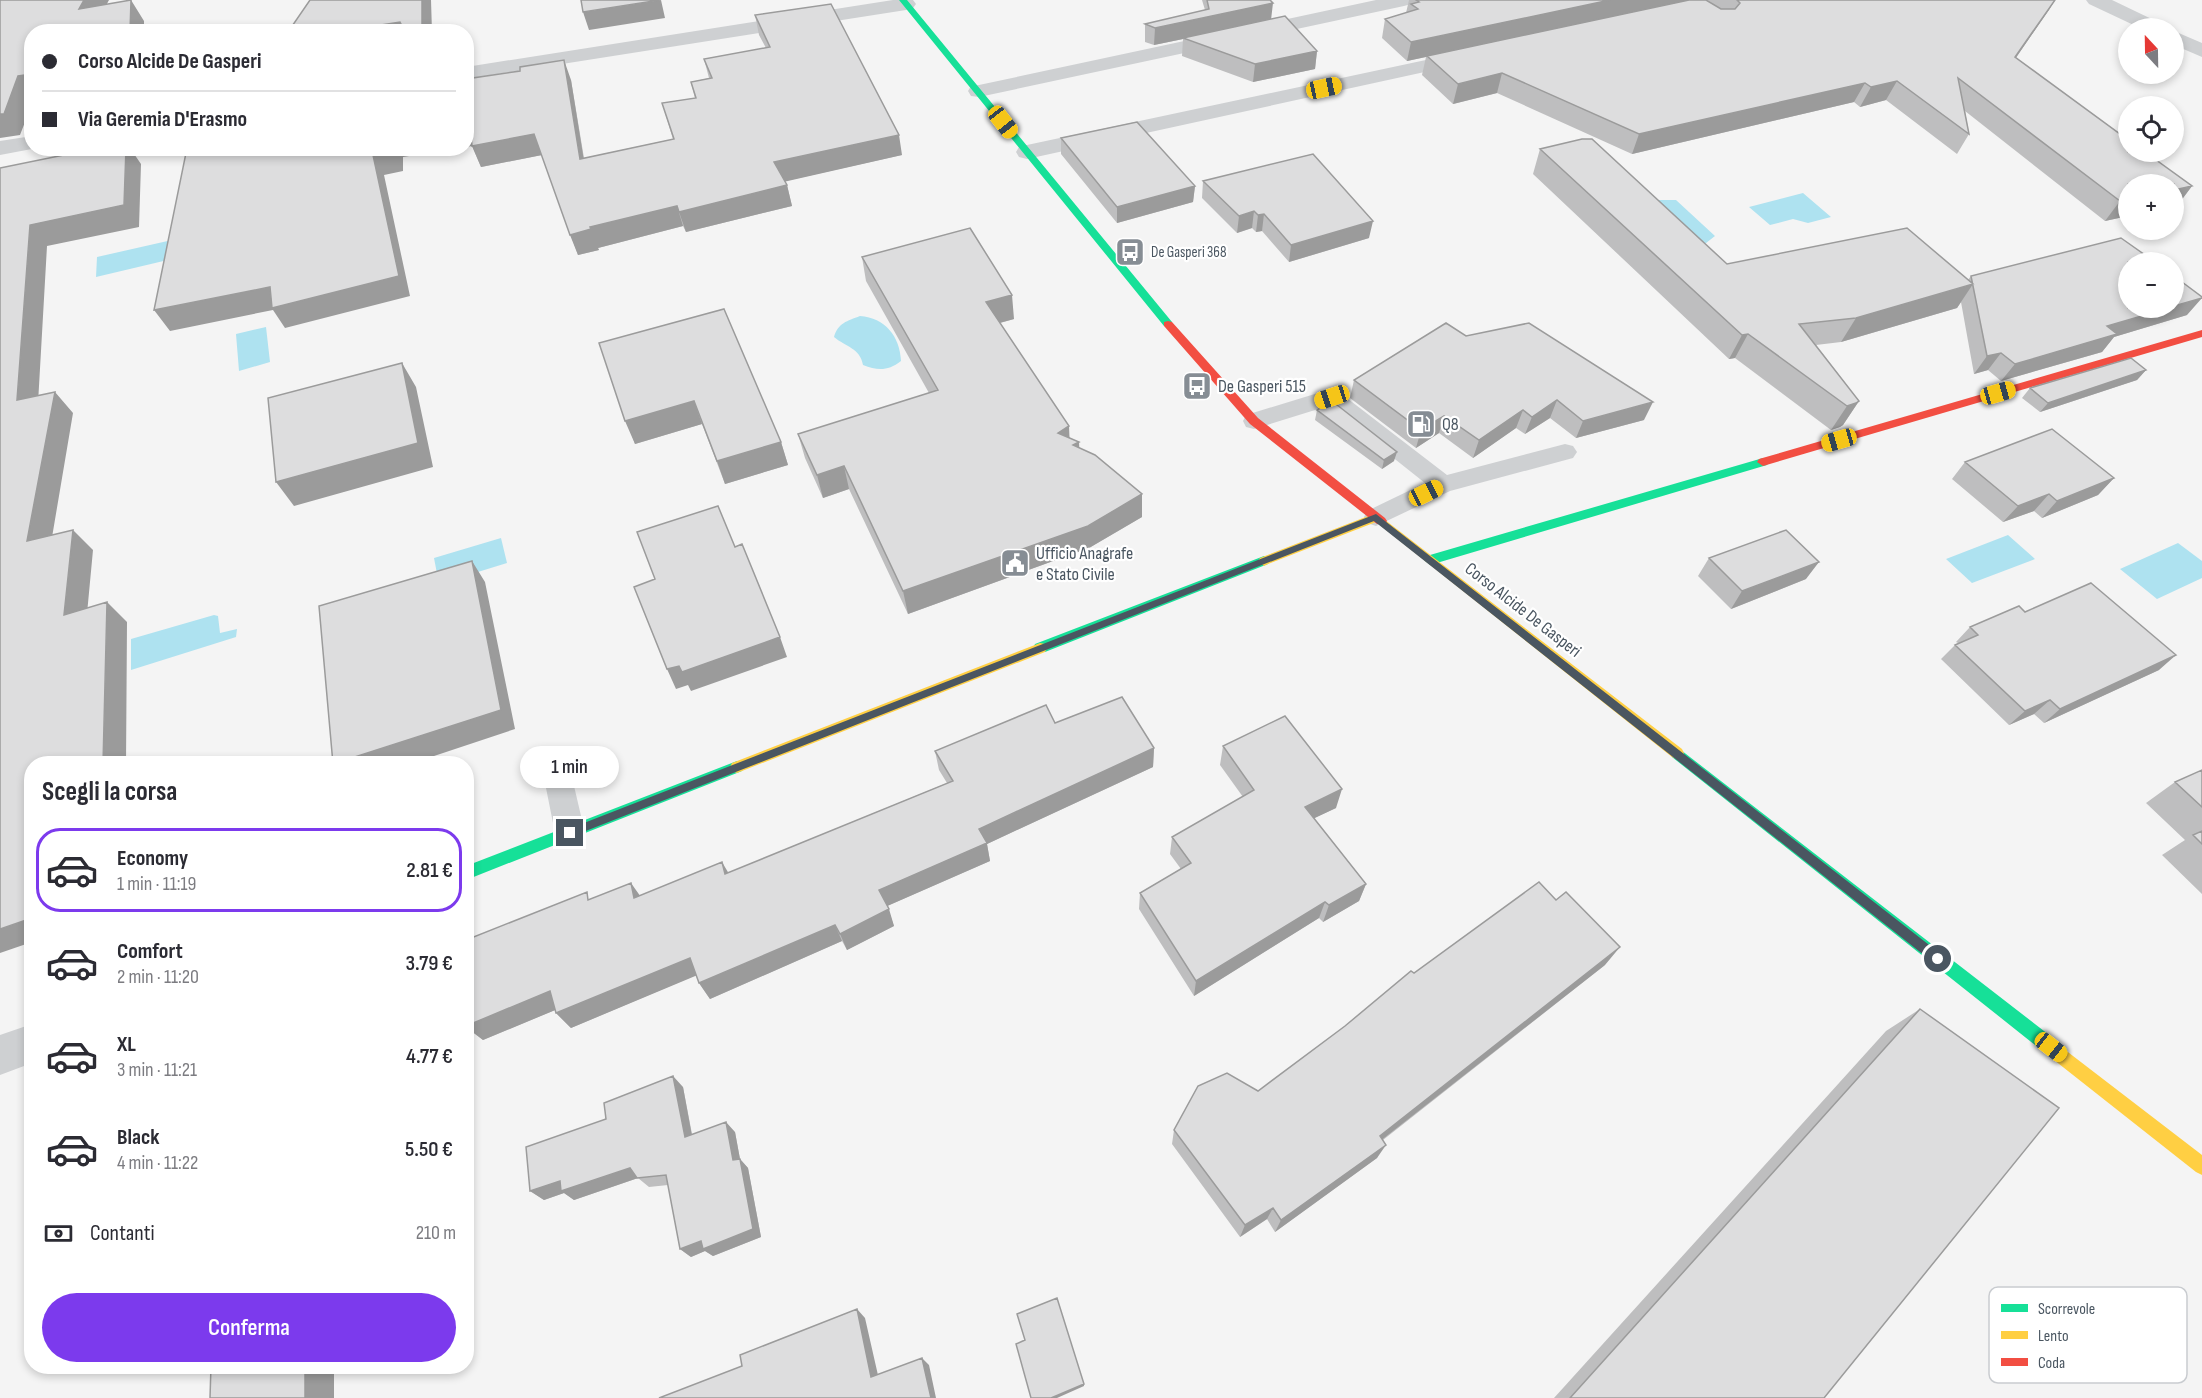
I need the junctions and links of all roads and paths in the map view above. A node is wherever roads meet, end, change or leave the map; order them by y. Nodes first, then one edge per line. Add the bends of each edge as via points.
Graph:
1 (1404, 0) edge
2 (2096, 0) edge
3 (904, 2) edge
4 (2135, 18) edge
5 (2184, 42) edge
6 (2202, 51) edge
7 (1483, 54) edge
8 (474, 72) edge
9 (979, 91) junction
10 (24, 144) edge
11 (0, 148) edge
12 (1027, 152) junction
13 (2202, 333) edge
14 (1254, 421) junction
15 (1565, 452) dead end
16 (1443, 484) junction
17 (1376, 517) junction
18 (1430, 560) junction
19 (557, 773) dead end
20 (570, 833) junction
21 (474, 870) edge
22 (24, 1046) edge
23 (0, 1055) edge
24 (2202, 1166) edge

1 - 9 street
2 - 4 street
3 - 8 street
3 - 9 street, Corso Alcide De Gasperi
5 - 6 street
7 - 12 street
9 - 12 street, Corso Alcide De Gasperi
10 - 11 street
12 - 14 street, Corso Alcide De Gasperi via 1169,325
13 - 18 street
14 - 16 lane via 1332,397
14 - 17 street, Corso Alcide De Gasperi
15 - 16 lane
16 - 17 lane
17 - 18 street, Corso Alcide De Gasperi
17 - 20 street
18 - 24 street, Corso Alcide De Gasperi
19 - 20 lane
20 - 21 street
22 - 23 street

